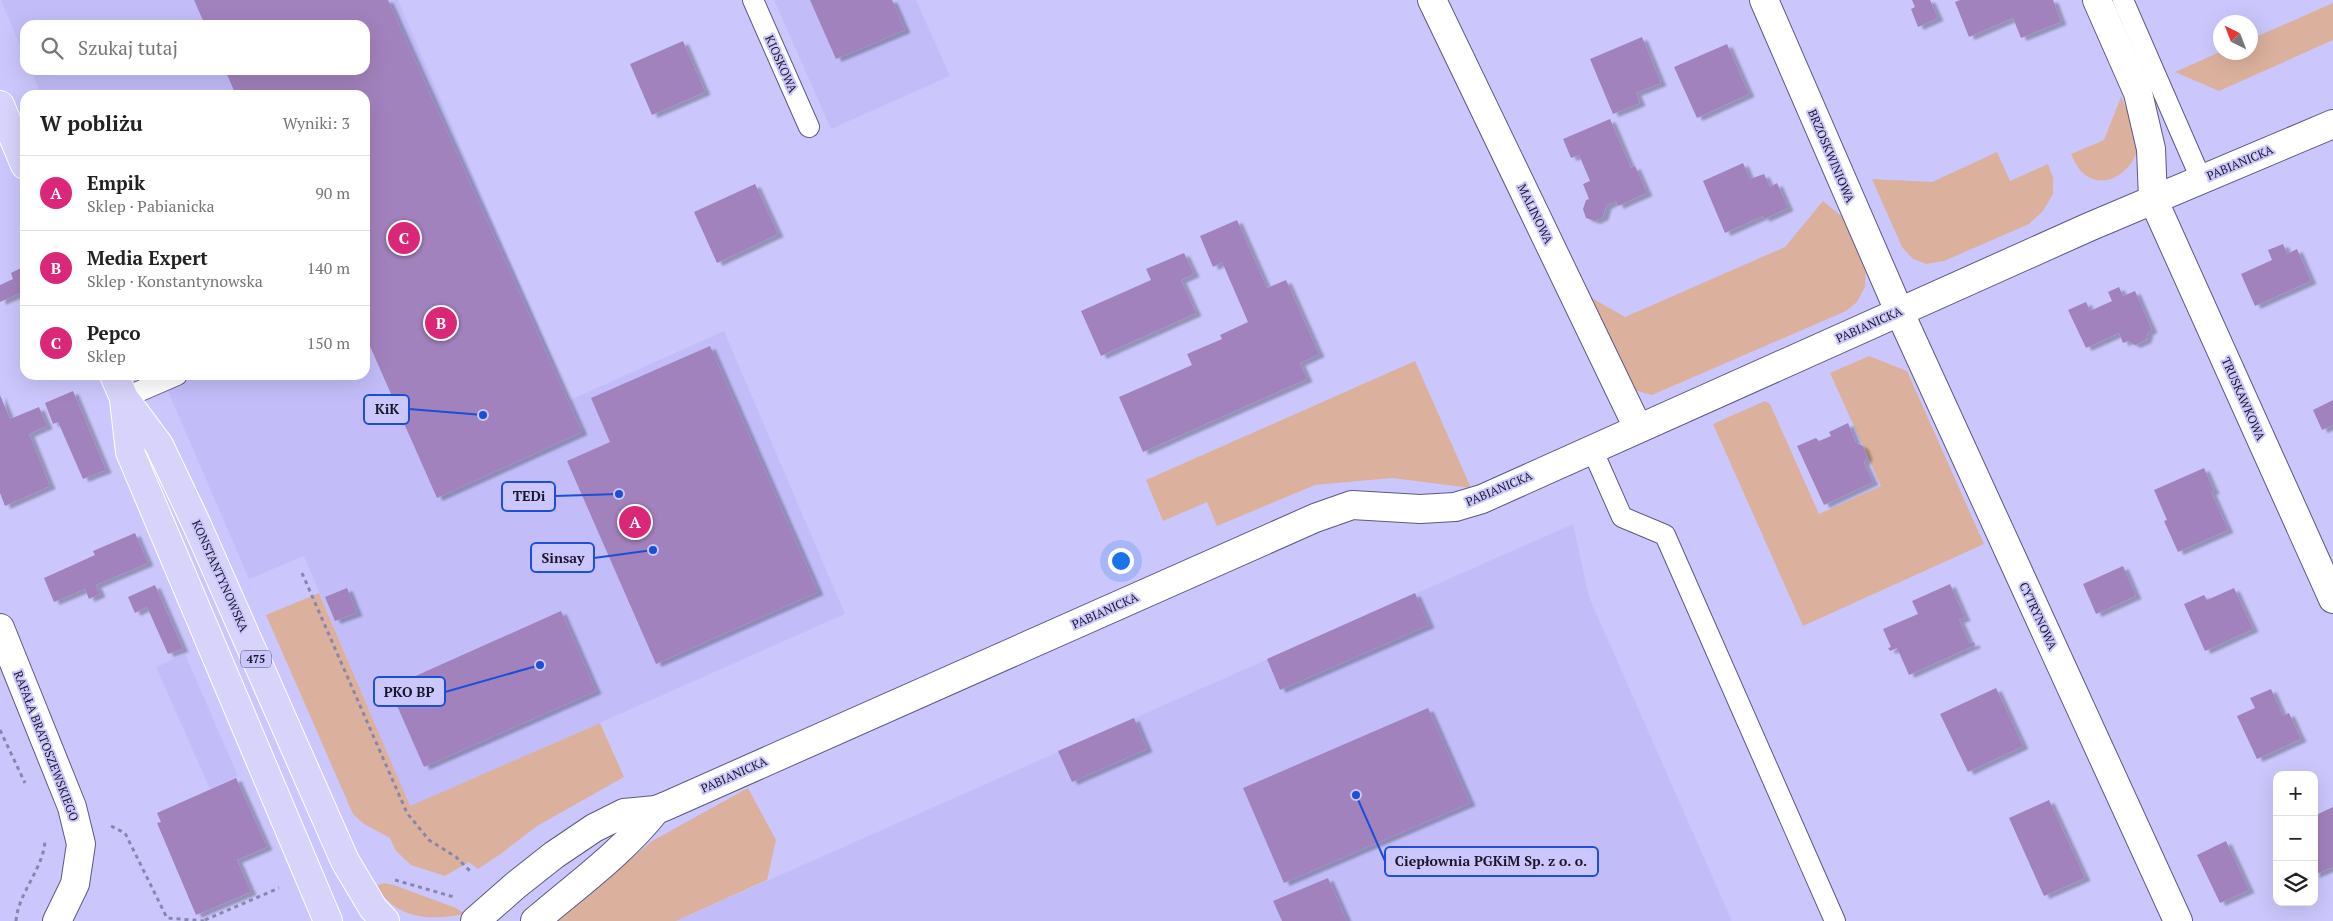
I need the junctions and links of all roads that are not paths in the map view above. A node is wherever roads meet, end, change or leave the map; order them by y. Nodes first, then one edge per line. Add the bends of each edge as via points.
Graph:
1 (753, 0) edge
2 (1432, 0) edge
3 (1764, 0) edge
4 (2097, 0) edge
5 (2123, 0) edge
6 (0, 105) edge
7 (2333, 124) edge
8 (809, 127) dead end
9 (20, 152) edge
10 (2202, 179) junction
11 (2153, 199) junction
12 (1899, 311) junction
13 (153, 380) edge
14 (119, 387) edge
15 (1638, 428) junction
16 (1592, 449) junction
17 (2333, 599) edge
18 (1, 636) edge
19 (656, 810) junction
20 (57, 921) edge
21 (328, 921) edge
22 (384, 921) edge
23 (475, 921) edge
24 (535, 921) edge
25 (1835, 921) edge
26 (2178, 921) edge

1 - 8 lane, KIOSKOWA
2 - 15 street, MALINOWA
3 - 12 street, BRZOSKWINIOWA
4 - 11 street via 2138,94 2151,150
5 - 10 lane
6 - 9 main road
7 - 10 street, PABIANICKA
10 - 11 street, PABIANICKA
11 - 12 street, PABIANICKA
11 - 17 street, TRUSKAWKOWA
12 - 15 street, PABIANICKA
12 - 26 street, CYTRYNOWA
13 - 14 lane
14 - 21 main road, 475 via 130,452
14 - 22 main road, KONSTANTYNOWSKA / 475 via 159,445 345,861
15 - 16 street, PABIANICKA
16 - 19 street, PABIANICKA via 1455,507 1420,509 1352,505 1315,518
16 - 25 lane via 1622,517 1665,535
18 - 20 street, RAFAŁA BRATOSZEWSKIEGO via 72,807 81,844 76,884
19 - 23 street, PABIANICKA via 624,813 594,828 539,867
19 - 24 street, PABIANICKA via 622,848

